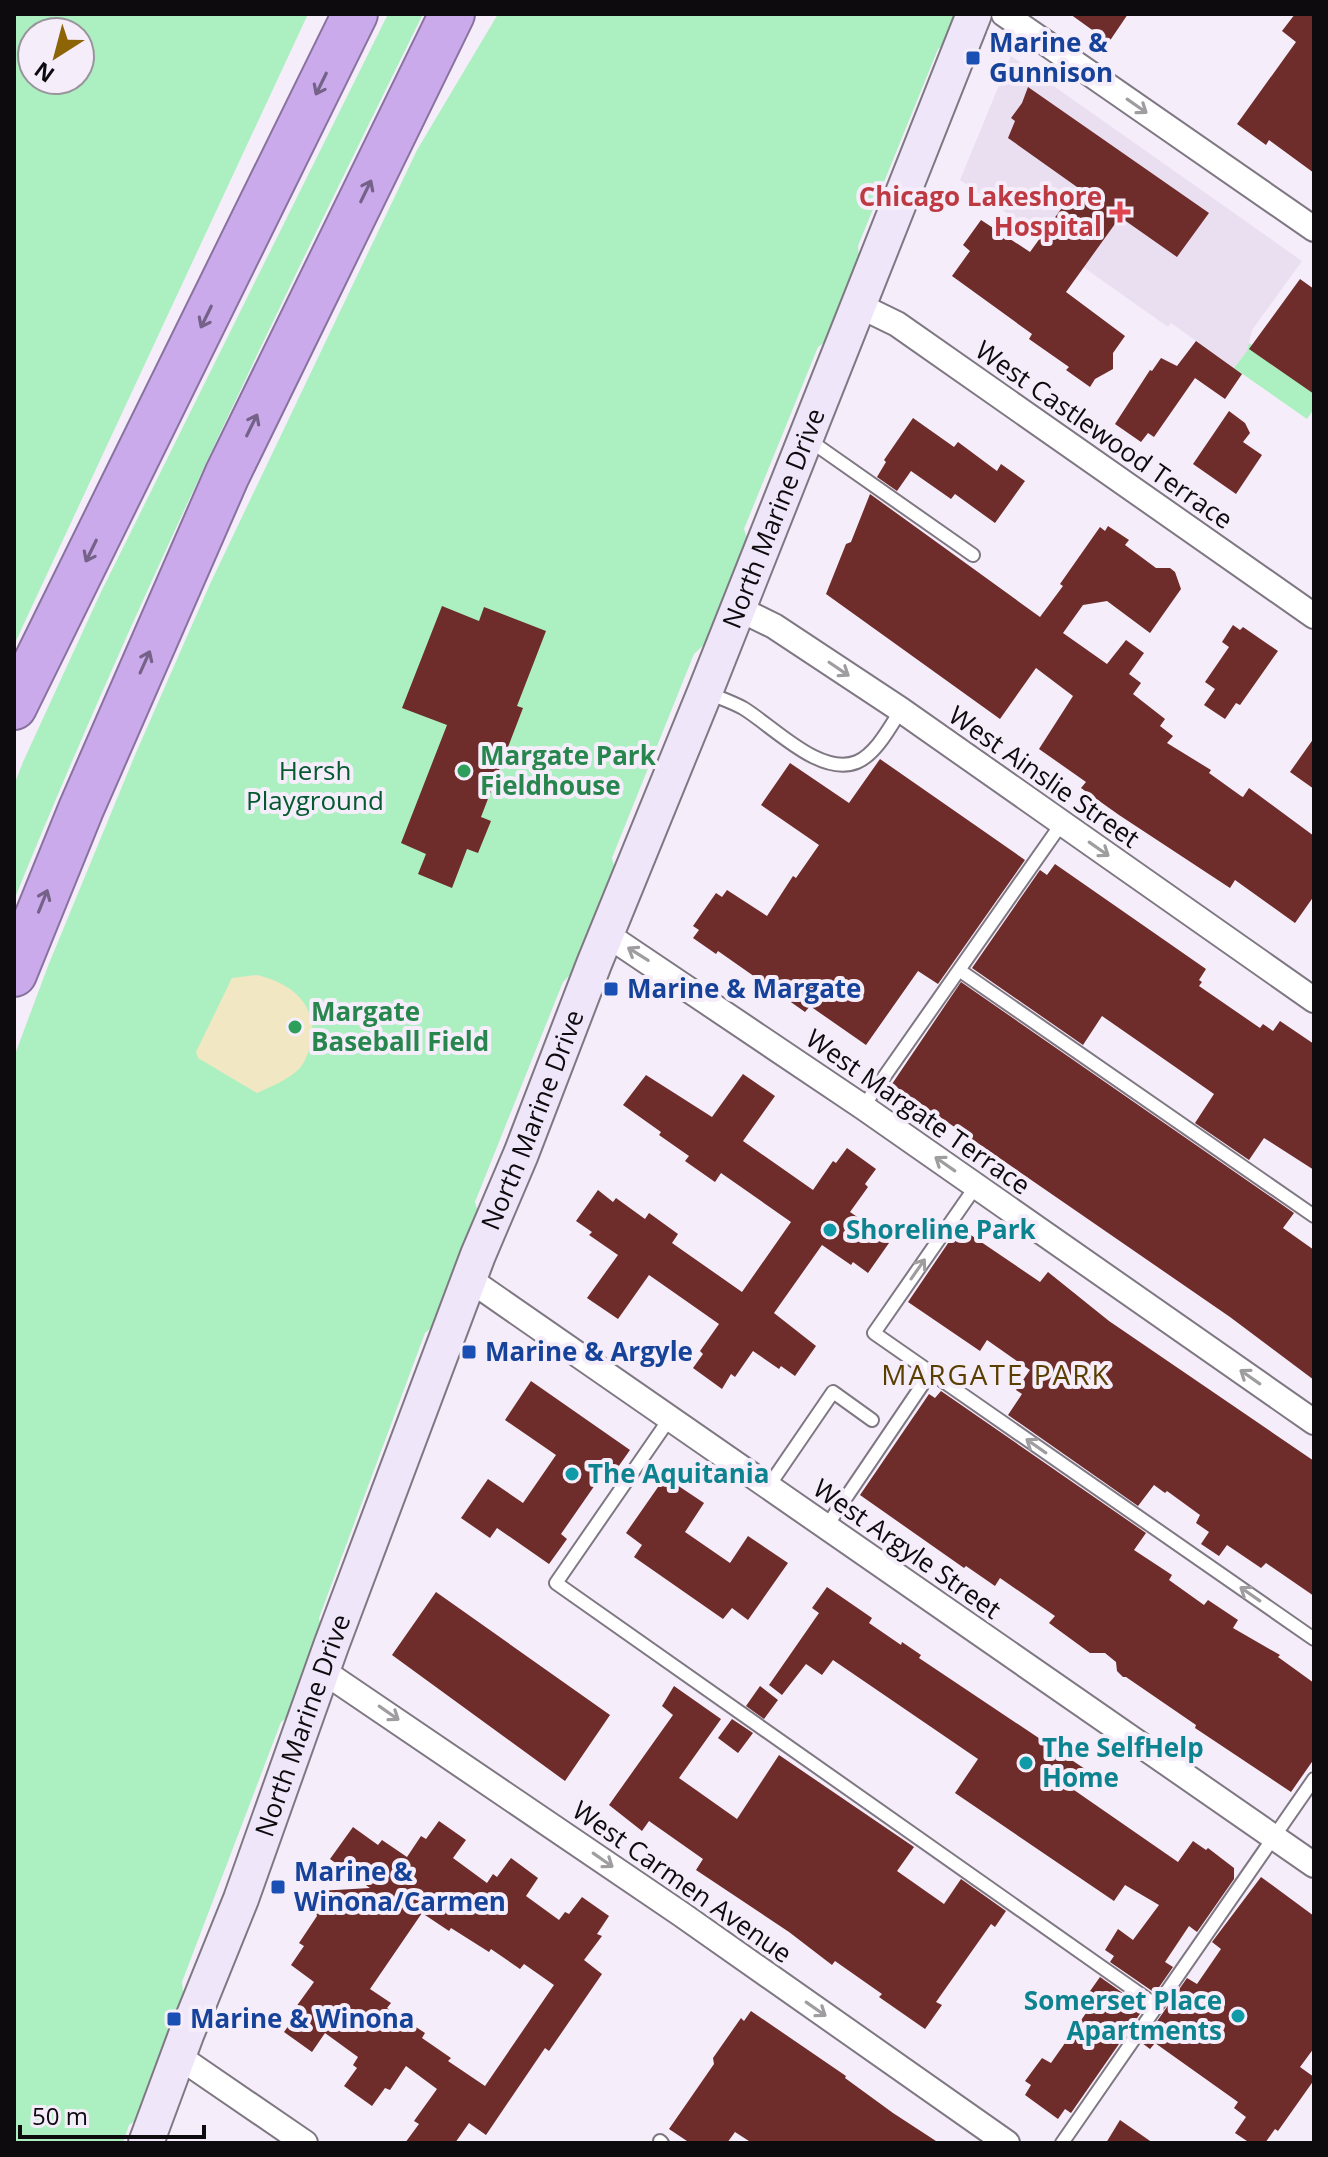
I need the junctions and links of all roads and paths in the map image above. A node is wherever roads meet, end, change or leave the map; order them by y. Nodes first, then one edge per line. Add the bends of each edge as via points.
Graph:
1 (355, 14) edge
2 (974, 14) edge
3 (1004, 14) edge
4 (453, 22) edge
5 (1314, 229) edge
6 (858, 305) junction
7 (806, 438) junction
8 (973, 555) dead end
9 (737, 608) junction
10 (1314, 616) edge
11 (705, 692) junction
12 (14, 707) edge
13 (901, 710) junction
14 (1062, 823) junction
15 (606, 934) junction
16 (959, 970) junction
17 (14, 974) edge
18 (1314, 1000) edge
19 (863, 1107) junction
20 (976, 1186) junction
21 (1314, 1216) edge
22 (469, 1279) junction
23 (931, 1372) junction
24 (670, 1418) junction
25 (872, 1420) dead end
26 (1314, 1422) edge
27 (768, 1487) junction
28 (826, 1527) junction
29 (1314, 1639) edge
30 (323, 1671) junction
31 (1314, 1779) edge
32 (1273, 1837) junction
33 (1313, 1862) edge
34 (1157, 2006) junction
35 (178, 2056) junction
36 (146, 2143) edge
37 (305, 2143) edge
38 (1007, 2143) edge
39 (1062, 2143) edge

1 -> 12 highway
2 - 6 street, North Marine Drive
3 -> 5 street
17 -> 4 highway via 227,475
6 - 7 street, North Marine Drive
6 - 10 street, West Castlewood Terrace via 897,324
7 - 8 lane
7 - 9 street, North Marine Drive
9 - 11 street, North Marine Drive
9 -> 13 street, West Ainslie Street via 774,626
11 - 13 lane via 742,707 817,759 836,766 859,761
11 - 15 street, North Marine Drive
13 - 14 street, West Ainslie Street
14 - 16 lane
14 -> 18 street, West Ainslie Street
19 -> 15 street, West Margate Terrace
15 - 22 street, North Marine Drive
16 - 19 lane
16 - 21 lane
20 -> 19 street, West Margate Terrace
23 -> 20 lane via 874,1333
26 -> 20 street, West Margate Terrace
22 - 24 street, West Argyle Street
22 - 30 street, North Marine Drive
23 - 28 lane
29 -> 23 lane
24 - 27 street, West Argyle Street
24 - 34 lane via 556,1583
25 - 27 lane via 833,1392
27 - 28 street, West Argyle Street
28 - 32 street, West Argyle Street
30 - 35 street, North Marine Drive
30 -> 38 street, West Carmen Avenue
31 - 32 lane
32 - 33 street, West Argyle Street
32 - 34 lane
34 - 39 lane
35 - 36 street, North Marine Drive
35 - 37 street

